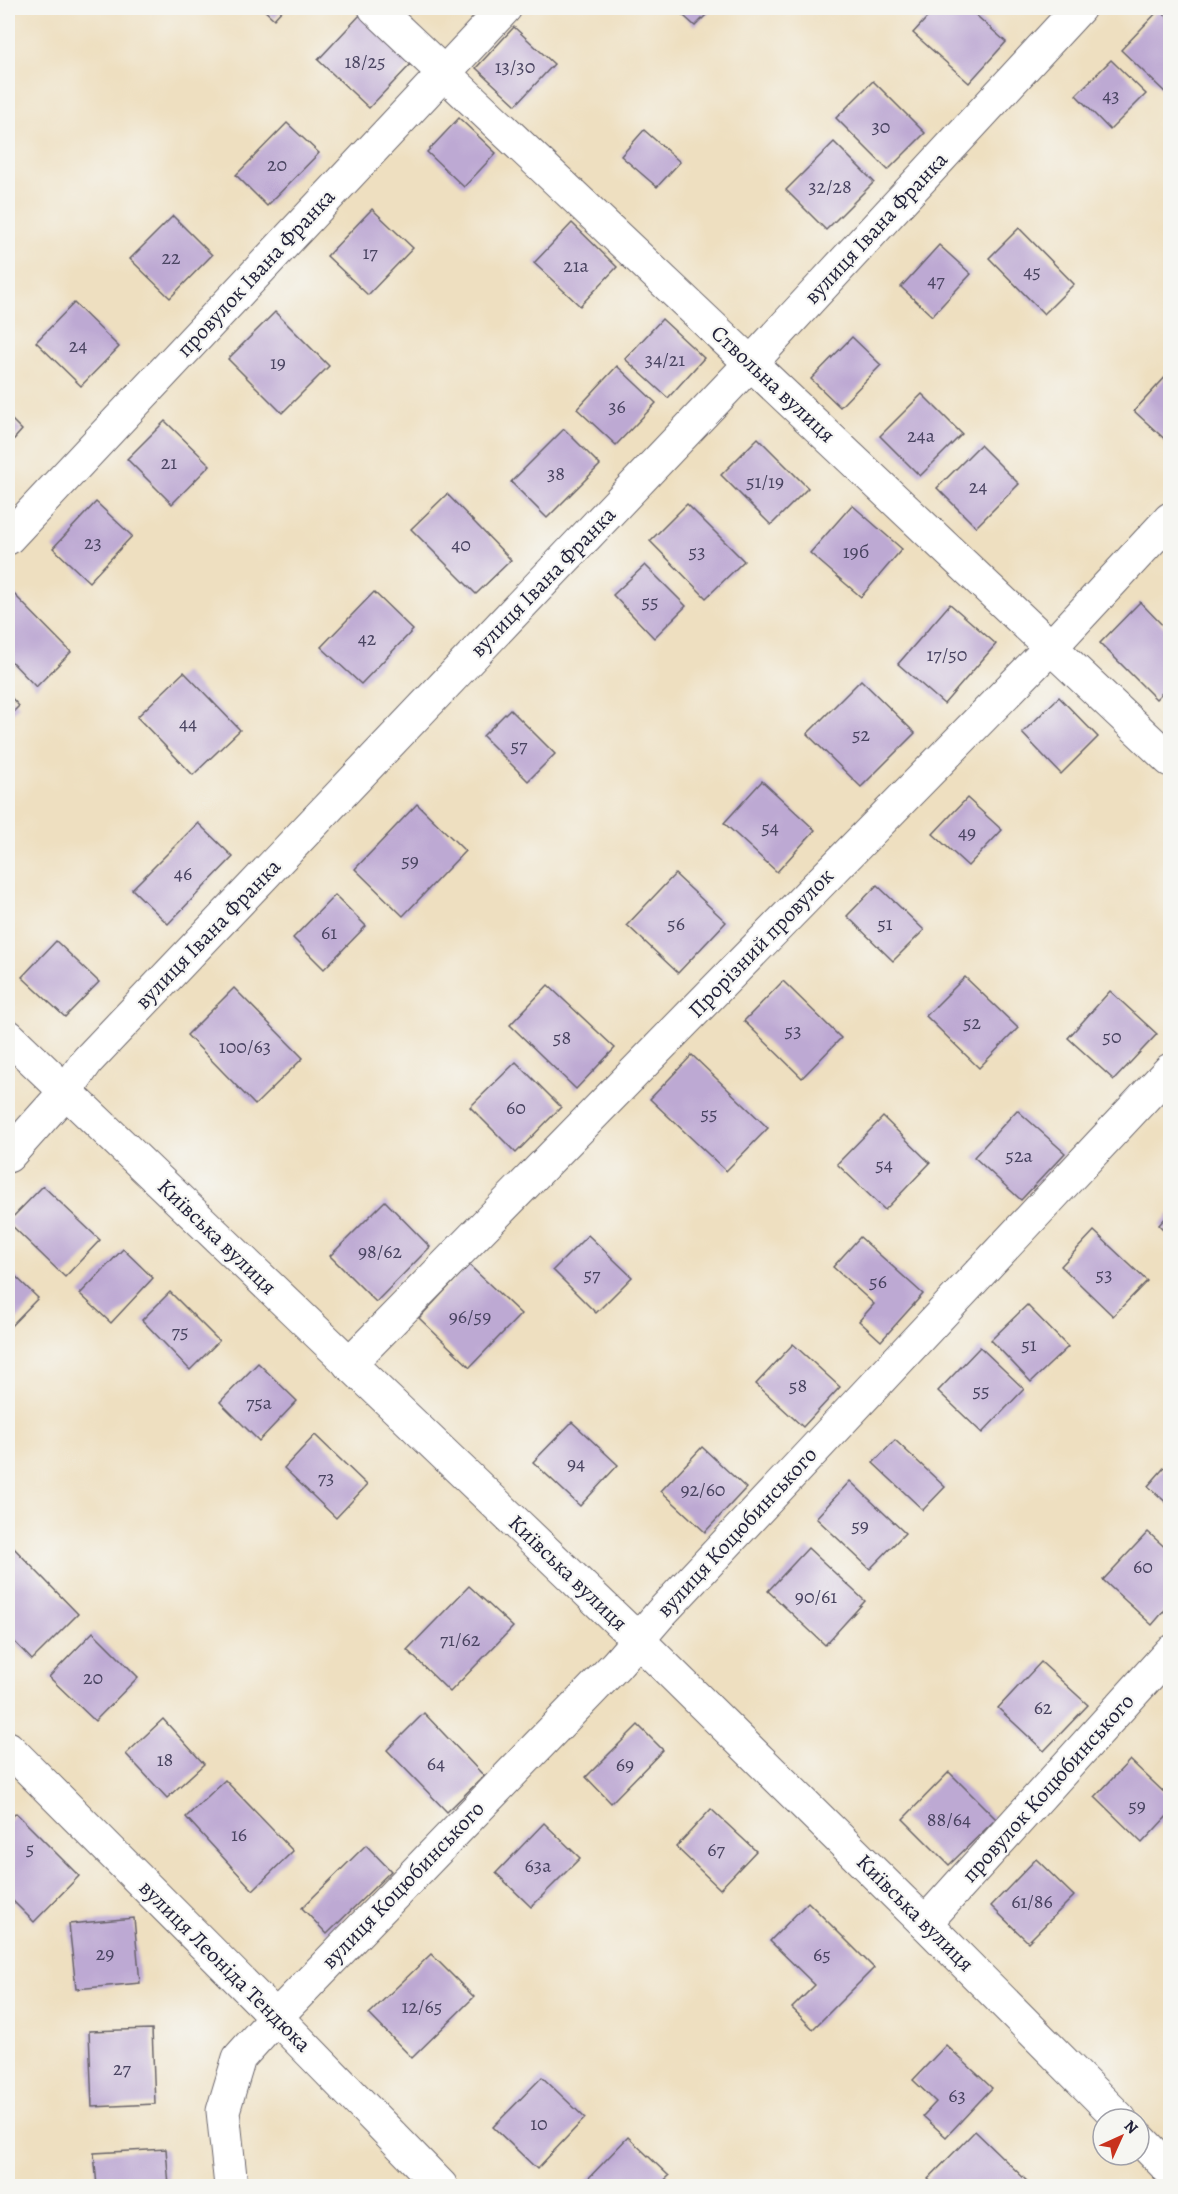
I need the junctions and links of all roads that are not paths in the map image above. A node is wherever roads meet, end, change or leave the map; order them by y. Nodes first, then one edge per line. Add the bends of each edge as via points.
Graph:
1 (375, 8) edge
2 (505, 8) edge
3 (1079, 8) edge
4 (443, 73) junction
5 (751, 363) junction
6 (1170, 519) edge
7 (8, 538) edge
8 (1051, 647) junction
9 (1170, 760) edge
10 (8, 1036) edge
11 (1170, 1070) edge
12 (66, 1091) junction
13 (8, 1156) edge
14 (349, 1364) junction
15 (637, 1639) junction
16 (1170, 1652) edge
17 (8, 1748) edge
18 (925, 1923) junction
19 (276, 2017) junction
20 (1108, 2107) edge
21 (1151, 2150) edge
22 (1170, 2170) edge
23 (231, 2187) edge
24 (441, 2187) edge

1 - 4 street, Ствольна вулиця
2 - 4 street, провулок Івана Франка
3 - 5 street, вулиця Івана Франка
4 - 5 street, Ствольна вулиця
4 - 7 street, провулок Івана Франка
5 - 8 street, Ствольна вулиця
5 - 12 street, вулиця Івана Франка via 87,1061
6 - 8 street, Прорізний провулок
8 - 9 street, Ствольна вулиця
8 - 14 street, Прорізний провулок
10 - 12 street, Київська вулиця
11 - 15 street, вулиця Коцюбинського
12 - 13 street, вулиця Івана Франка
12 - 14 street, Київська вулиця
14 - 15 street, Київська вулиця
15 - 18 street, Київська вулиця
15 - 19 street, вулиця Коцюбинського
16 - 18 street, провулок Коцюбинського
17 - 19 street, вулиця Леоніда Тендюка
18 - 20 street, Київська вулиця
19 - 23 street, вулиця Коцюбинського via 239,2058 223,2111
19 - 24 street, вулиця Леоніда Тендюка
21 - 22 street

